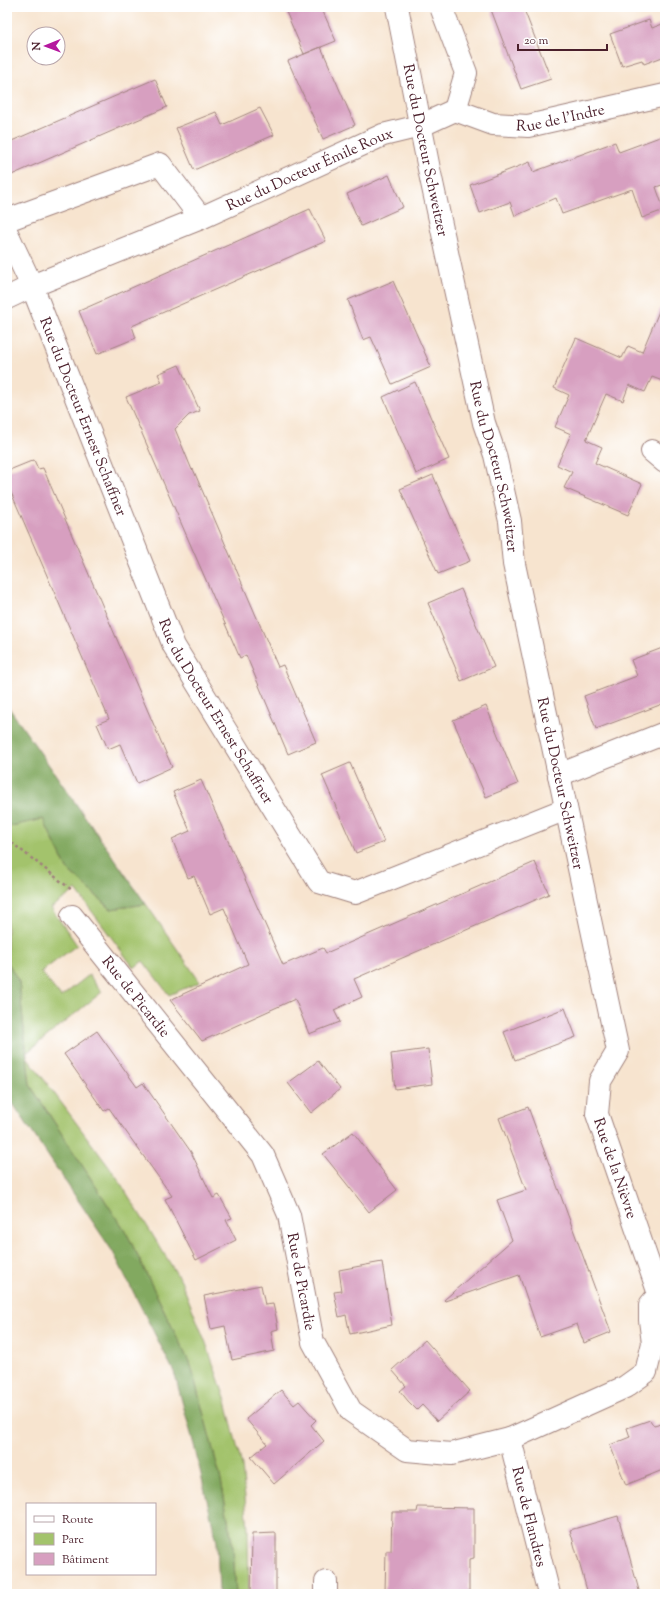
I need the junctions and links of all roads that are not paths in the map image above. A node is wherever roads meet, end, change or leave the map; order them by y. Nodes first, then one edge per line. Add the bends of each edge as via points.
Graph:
1 (397, 7) edge
2 (441, 7) edge
3 (665, 95) edge
4 (455, 110) junction
5 (420, 126) junction
6 (201, 218) junction
7 (7, 220) edge
8 (7, 233) edge
9 (32, 286) junction
10 (7, 298) edge
11 (665, 733) edge
12 (559, 775) junction
13 (566, 808) junction
14 (72, 916) road end
15 (591, 926) joint
16 (662, 1293) edge
17 (510, 1439) junction
18 (549, 1594) edge

1 - 5 street, Rue du Docteur Schweitzer
2 - 4 street via 466,73
3 - 4 street, Rue de l'Indre via 528,126 493,124
4 - 5 street
5 - 6 street, Rue du Docteur Émile Roux via 383,135
5 - 12 street, Rue du Docteur Schweitzer via 484,423 495,455 510,521 514,564
6 - 7 street via 160,164
6 - 9 street, Rue du Docteur Émile Roux
8 - 9 street
9 - 10 street, Rue du Docteur Émile Roux
9 - 13 street, Rue du Docteur Ernest Schaffner via 174,646 319,882 355,894
11 - 12 street
12 - 13 street, Rue du Docteur Schweitzer
13 - 15 street, Rue du Docteur Schweitzer
14 - 17 street, Rue de Picardie via 263,1156 289,1215 313,1342 351,1410 407,1450 450,1454
15 - 16 street, Rue de la Nièvre via 618,1051 600,1081 597,1114
16 - 17 street, Rue de Picardie via 650,1305 653,1343 646,1372 625,1387
17 - 18 street, Rue de Flandres

